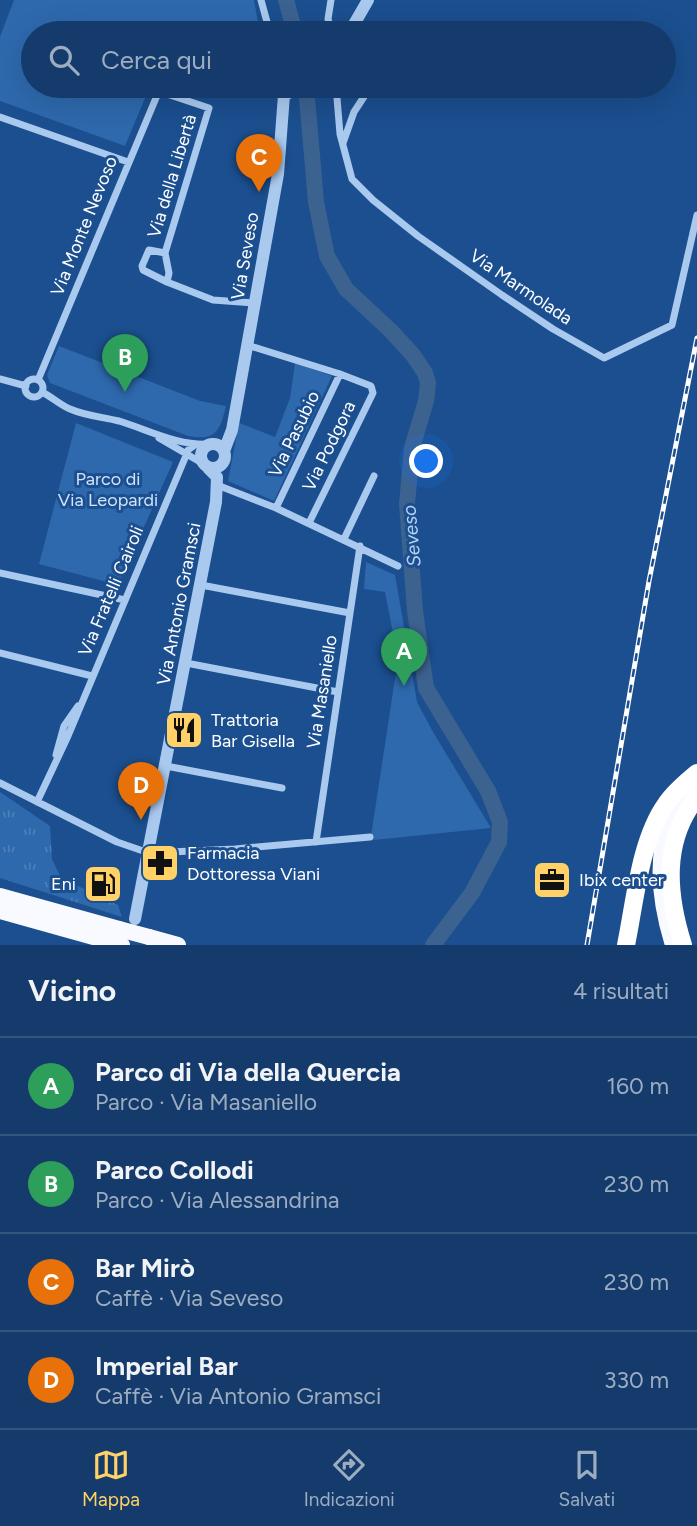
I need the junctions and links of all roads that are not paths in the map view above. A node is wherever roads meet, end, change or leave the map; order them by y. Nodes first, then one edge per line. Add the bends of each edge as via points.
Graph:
1 (261, 0) edge
2 (331, 0) edge
3 (368, 0) edge
4 (266, 21) edge
5 (329, 21) edge
6 (356, 21) edge
7 (156, 98) edge
8 (184, 98) edge
9 (283, 98) edge
10 (337, 98) edge
11 (364, 98) edge
12 (0, 117) edge
13 (343, 144) junction
14 (128, 162) junction
15 (697, 215) edge
16 (165, 253) junction
17 (167, 282) junction
18 (254, 303) junction
19 (247, 345) junction
20 (340, 374) junction
21 (0, 379) edge
22 (38, 380) junction
23 (26, 386) junction
24 (42, 392) junction
25 (232, 422) junction
26 (156, 435) junction
27 (210, 444) junction
28 (195, 445) junction
29 (186, 455) junction
30 (223, 457) junction
31 (205, 465) junction
32 (374, 476) dead end
33 (220, 486) junction
34 (276, 508) junction
35 (309, 523) junction
36 (344, 539) junction
37 (360, 546) junction
38 (398, 566) dead end
39 (0, 573) edge
40 (201, 585) junction
41 (125, 600) junction
42 (350, 613) junction
43 (0, 653) edge
44 (186, 663) junction
45 (93, 676) junction
46 (338, 692) junction
47 (166, 766) junction
48 (697, 773) edge
49 (697, 781) edge
50 (0, 783) edge
51 (282, 789) dead end
52 (697, 797) edge
53 (37, 802) junction
54 (370, 837) dead end
55 (316, 842) junction
56 (149, 853) junction
57 (0, 896) edge
58 (0, 911) edge
59 (135, 919) dead end
60 (119, 939) edge
61 (178, 945) edge
62 (626, 945) edge
63 (673, 945) edge
64 (682, 945) edge

1 - 4 street
2 - 5 street
3 - 6 street
7 - 14 street, Via Monte Nevoso
8 - 16 street, Via della Libertà via 209,108
9 - 18 street, Via Seveso via 278,174
10 - 13 street, Via Marmolada
11 - 13 street
12 - 14 street
13 - 15 street, Via Marmolada via 352,179 373,200 502,295 604,358 672,325
14 - 22 street, Via Monte Nevoso
16 - 17 street, Via della Libertà
16 - 17 street, Via della Libertà via 149,250 142,265 143,270
17 - 18 street, Via della Libertà via 213,300
18 - 19 street, Via Seveso
19 - 20 street, Via Podgora
19 - 25 street, Via Seveso
20 - 34 street, Via Pasubio
20 - 35 street, Via Podgora via 371,386 373,393
21 - 23 street
22 - 23 street via 30,380
22 - 24 street
23 - 24 street via 32,396
24 - 26 street via 81,413
25 - 27 street
25 - 30 street, Via Seveso
26 - 28 street
26 - 29 street
27 - 28 street
27 - 30 street via 218,445
27 - 31 street via 201,452
28 - 29 street, Via Fratelli Cairoli
29 - 31 street
29 - 41 street, Via Fratelli Cairoli
30 - 31 street via 217,468
30 - 33 street, Via Antonio Gramsci
31 - 33 street via 216,473
32 - 36 street
33 - 34 street
33 - 40 street, Via Antonio Gramsci
34 - 35 street
35 - 36 street
36 - 37 street
37 - 38 street
37 - 42 street, Via Masaniello
39 - 41 street
40 - 42 street
40 - 44 street, Via Antonio Gramsci
41 - 45 street, Via Fratelli Cairoli
42 - 46 street, Via Masaniello
43 - 45 street
44 - 46 street
44 - 47 street, Via Antonio Gramsci
45 - 53 street, Via Fratelli Cairoli
46 - 55 street, Via Masaniello
47 - 51 street
47 - 56 street, Via Antonio Gramsci
48 - 62 highway via 666,803 656,821
49 - 63 highway via 675,809 662,848 663,901
50 - 53 street
52 - 64 highway via 678,828 669,873
53 - 56 street
54 - 55 street
55 - 56 street
56 - 59 street, Via Antonio Gramsci
57 - 60 highway
58 - 60 highway
60 - 61 highway, bridge via 149,937

